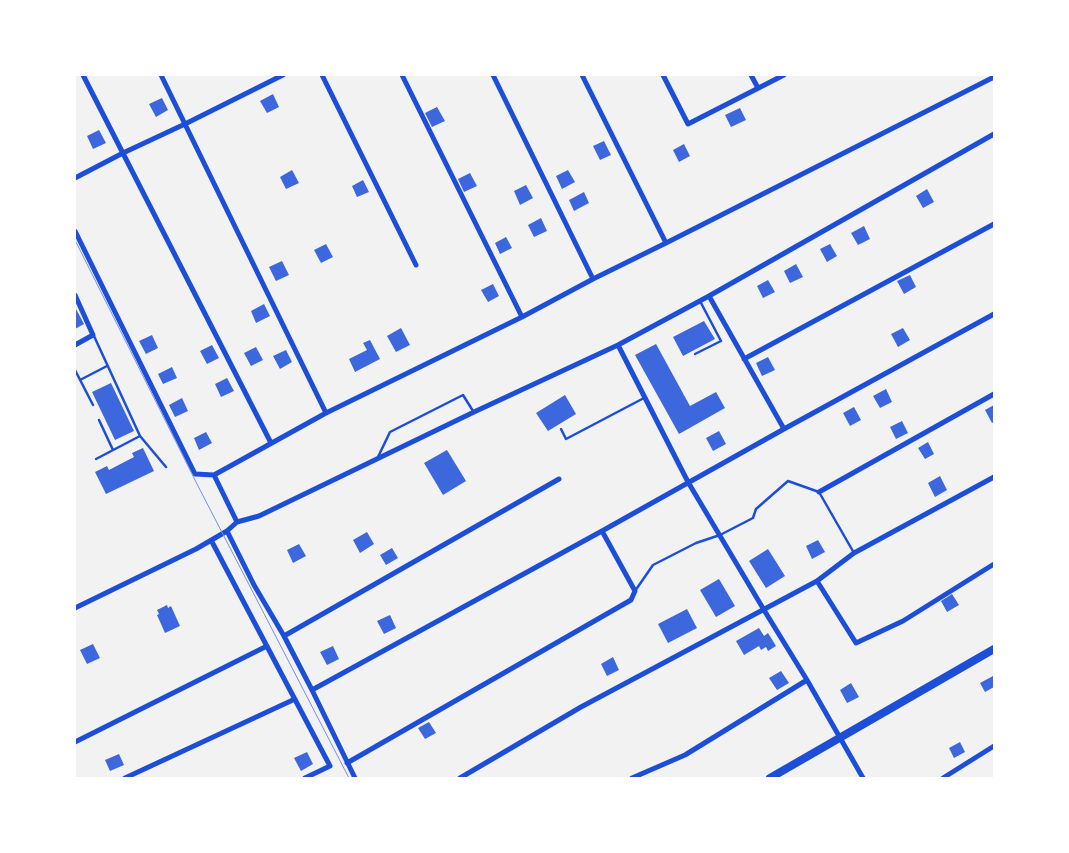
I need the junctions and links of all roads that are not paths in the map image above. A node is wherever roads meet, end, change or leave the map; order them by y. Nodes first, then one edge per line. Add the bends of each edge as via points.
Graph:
1 (83, 75) edge
2 (161, 75) edge
3 (283, 75) edge
4 (322, 75) edge
5 (402, 75) edge
6 (493, 75) edge
7 (582, 75) edge
8 (663, 75) edge
9 (751, 75) edge
10 (784, 75) edge
11 (993, 77) edge
12 (758, 88) junction
13 (185, 124) junction
14 (994, 134) edge
15 (123, 153) junction
16 (75, 178) edge
17 (994, 224) edge
18 (75, 231) edge
19 (666, 243) junction
20 (416, 265) dead end
21 (592, 279) junction
22 (75, 295) edge
23 (709, 296) junction
24 (700, 301) junction
25 (994, 314) edge
26 (522, 317) junction
27 (93, 335) junction
28 (75, 344) edge
29 (618, 345) junction
30 (695, 354) dead end
31 (744, 359) junction
32 (107, 366) junction
33 (75, 370) edge
34 (80, 380) junction
35 (994, 394) edge
36 (645, 398) junction
37 (93, 405) dead end
38 (474, 412) junction
39 (326, 413) junction
40 (99, 420) dead end
41 (561, 429) dead end
42 (784, 429) junction
43 (140, 436) junction
44 (271, 443) junction
45 (113, 450) junction
46 (96, 458) dead end
47 (376, 461) junction
48 (166, 467) dead end
49 (214, 475) junction
50 (994, 476) edge
51 (559, 479) dead end
52 (688, 482) junction
53 (820, 492) junction
54 (237, 522) junction
55 (227, 531) junction
56 (602, 531) junction
57 (720, 535) junction
58 (211, 540) junction
59 (854, 552) junction
60 (994, 564) edge
61 (817, 581) junction
62 (635, 591) junction
63 (75, 608) edge
64 (764, 610) junction
65 (284, 636) junction
66 (267, 646) junction
67 (994, 649) edge
68 (807, 680) junction
69 (312, 690) junction
70 (295, 699) junction
71 (839, 738) junction
72 (75, 742) edge
73 (994, 746) edge
74 (347, 763) junction
75 (125, 778) edge
76 (306, 778) edge
77 (355, 778) edge
78 (460, 778) edge
79 (632, 778) edge
80 (770, 778) edge
81 (863, 778) edge
82 (942, 778) edge

1 - 15 street
2 - 13 street
3 - 13 street
4 - 20 street
5 - 26 street
6 - 21 street
7 - 19 street
8 - 12 street via 688,124
9 - 12 street
10 - 12 street
11 - 19 street
13 - 15 street
13 - 39 street
14 - 23 street
15 - 16 street
15 - 44 street
17 - 31 street
18 - 49 street via 195,474
19 - 21 street
21 - 26 street
22 - 27 street
23 - 24 street
23 - 31 street
24 - 29 street
24 - 30 lane via 721,341
25 - 42 street
26 - 39 street
27 - 28 street
27 - 32 lane
29 - 36 street
29 - 38 street
31 - 42 street
32 - 34 lane
32 - 43 lane
33 - 34 lane
34 - 37 lane
35 - 53 street
36 - 41 lane via 566,440
36 - 52 street
38 - 47 street
38 - 47 lane via 463,394 390,432
39 - 44 street
40 - 45 lane
42 - 52 street
43 - 45 lane
43 - 48 lane
44 - 49 street
45 - 46 lane
47 - 54 street via 259,516
49 - 54 street
50 - 59 street
51 - 65 street
52 - 56 street
52 - 57 street
53 - 57 lane via 788,481 756,509 753,518
53 - 59 lane
54 - 55 street
55 - 58 street
55 - 65 street
56 - 62 street
56 - 69 street
57 - 62 lane via 696,543 653,565
57 - 64 street
58 - 63 street
58 - 66 street
59 - 61 street
60 - 61 street via 902,621 856,643
61 - 64 street
62 - 74 street via 630,600
64 - 68 street
64 - 78 street via 581,707
65 - 69 street
66 - 70 street
66 - 72 street
67 - 71 main road
68 - 71 street
68 - 79 street via 685,755
69 - 74 street
70 - 75 street
70 - 76 street via 330,766
71 - 80 main road
71 - 81 street
73 - 82 street
74 - 77 street

